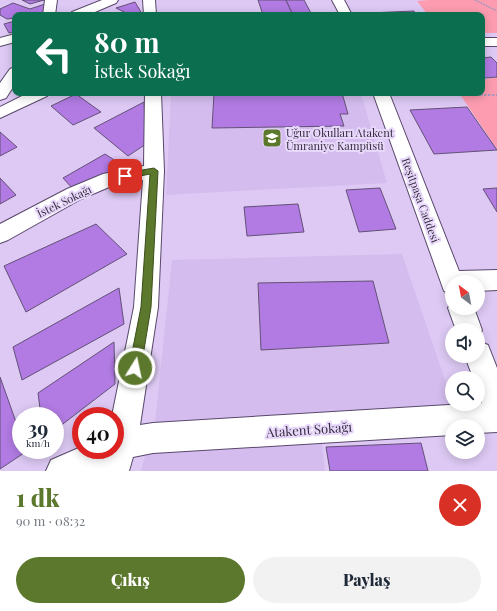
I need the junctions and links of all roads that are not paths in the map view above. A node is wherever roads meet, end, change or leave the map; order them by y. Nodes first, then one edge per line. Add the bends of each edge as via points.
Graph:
1 (51, 0) edge
2 (112, 0) edge
3 (149, 0) edge
4 (154, 0) edge
5 (338, 0) edge
6 (49, 12) edge
7 (84, 12) edge
8 (150, 12) edge
9 (344, 12) edge
10 (12, 39) edge
11 (0, 42) edge
12 (485, 42) edge
13 (497, 42) edge
14 (12, 77) edge
15 (0, 95) edge
16 (35, 96) edge
17 (154, 96) edge
18 (382, 96) edge
19 (0, 113) edge
20 (154, 171) junction
21 (0, 234) edge
22 (448, 275) edge
23 (497, 280) edge
24 (485, 281) edge
25 (481, 363) edge
26 (497, 405) edge
27 (124, 411) edge
28 (497, 417) edge
29 (124, 449) edge
30 (97, 459) edge
31 (62, 471) edge

1 - 6 street
2 - 7 street
3 - 4 street
3 - 8 street
5 - 9 street
10 - 11 street
12 - 13 street
14 - 15 street
16 - 19 street
17 - 20 street
18 - 22 street, Reşitpaşa Caddesi
20 - 21 street, İstek Sokağı via 110,179 74,194
20 - 27 street via 146,307
23 - 24 street
25 - 26 street
28 - 29 street, Atakent Sokağı via 153,438
30 - 31 street, Atakent Sokağı

